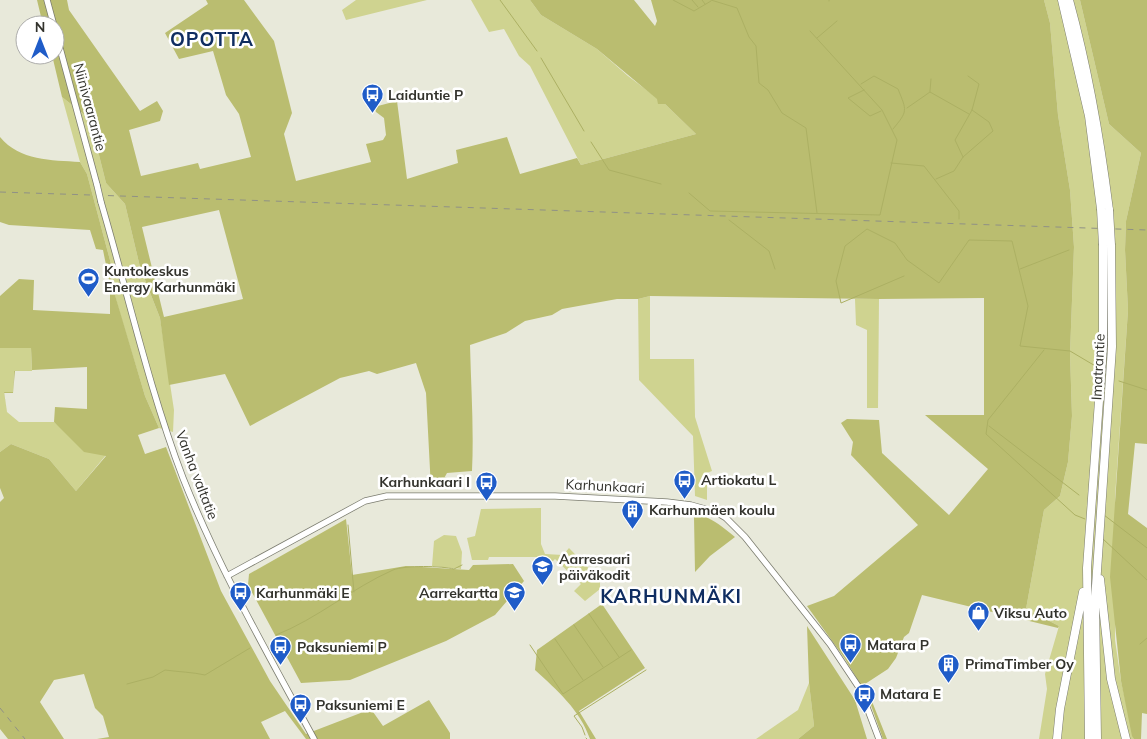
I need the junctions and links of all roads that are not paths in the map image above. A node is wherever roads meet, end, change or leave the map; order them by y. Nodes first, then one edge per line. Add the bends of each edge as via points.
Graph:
1 (47, 0) edge
2 (1062, 0) edge
3 (1069, 0) edge
4 (97, 186) joint
5 (1105, 209) junction
6 (1107, 245) junction
7 (1097, 545) junction
8 (1088, 568) junction
9 (227, 576) junction
10 (314, 739) edge
11 (879, 739) edge
12 (1057, 739) edge
13 (1089, 739) edge
14 (1097, 739) edge
15 (1126, 739) edge

1 - 4 street, Niinivaarantie
2 - 5 highway, Imatrantie via 1089,116
3 - 5 highway, Imatrantie via 1088,76 1102,157
4 - 9 street, Vanha valtatie, bridge via 164,423
5 - 6 highway, Imatrantie, bridge
6 - 7 highway, Imatrantie via 1112,347
6 - 8 highway, Imatrantie
7 - 14 highway, Imatrantie via 1094,634
7 - 15 highway via 1111,679
8 - 12 highway
8 - 13 highway, Imatrantie
9 - 10 street, Vanha valtatie
9 - 11 street, Karhunkaari via 366,501 386,496 555,496 691,504 722,515 750,543 834,650 860,689

